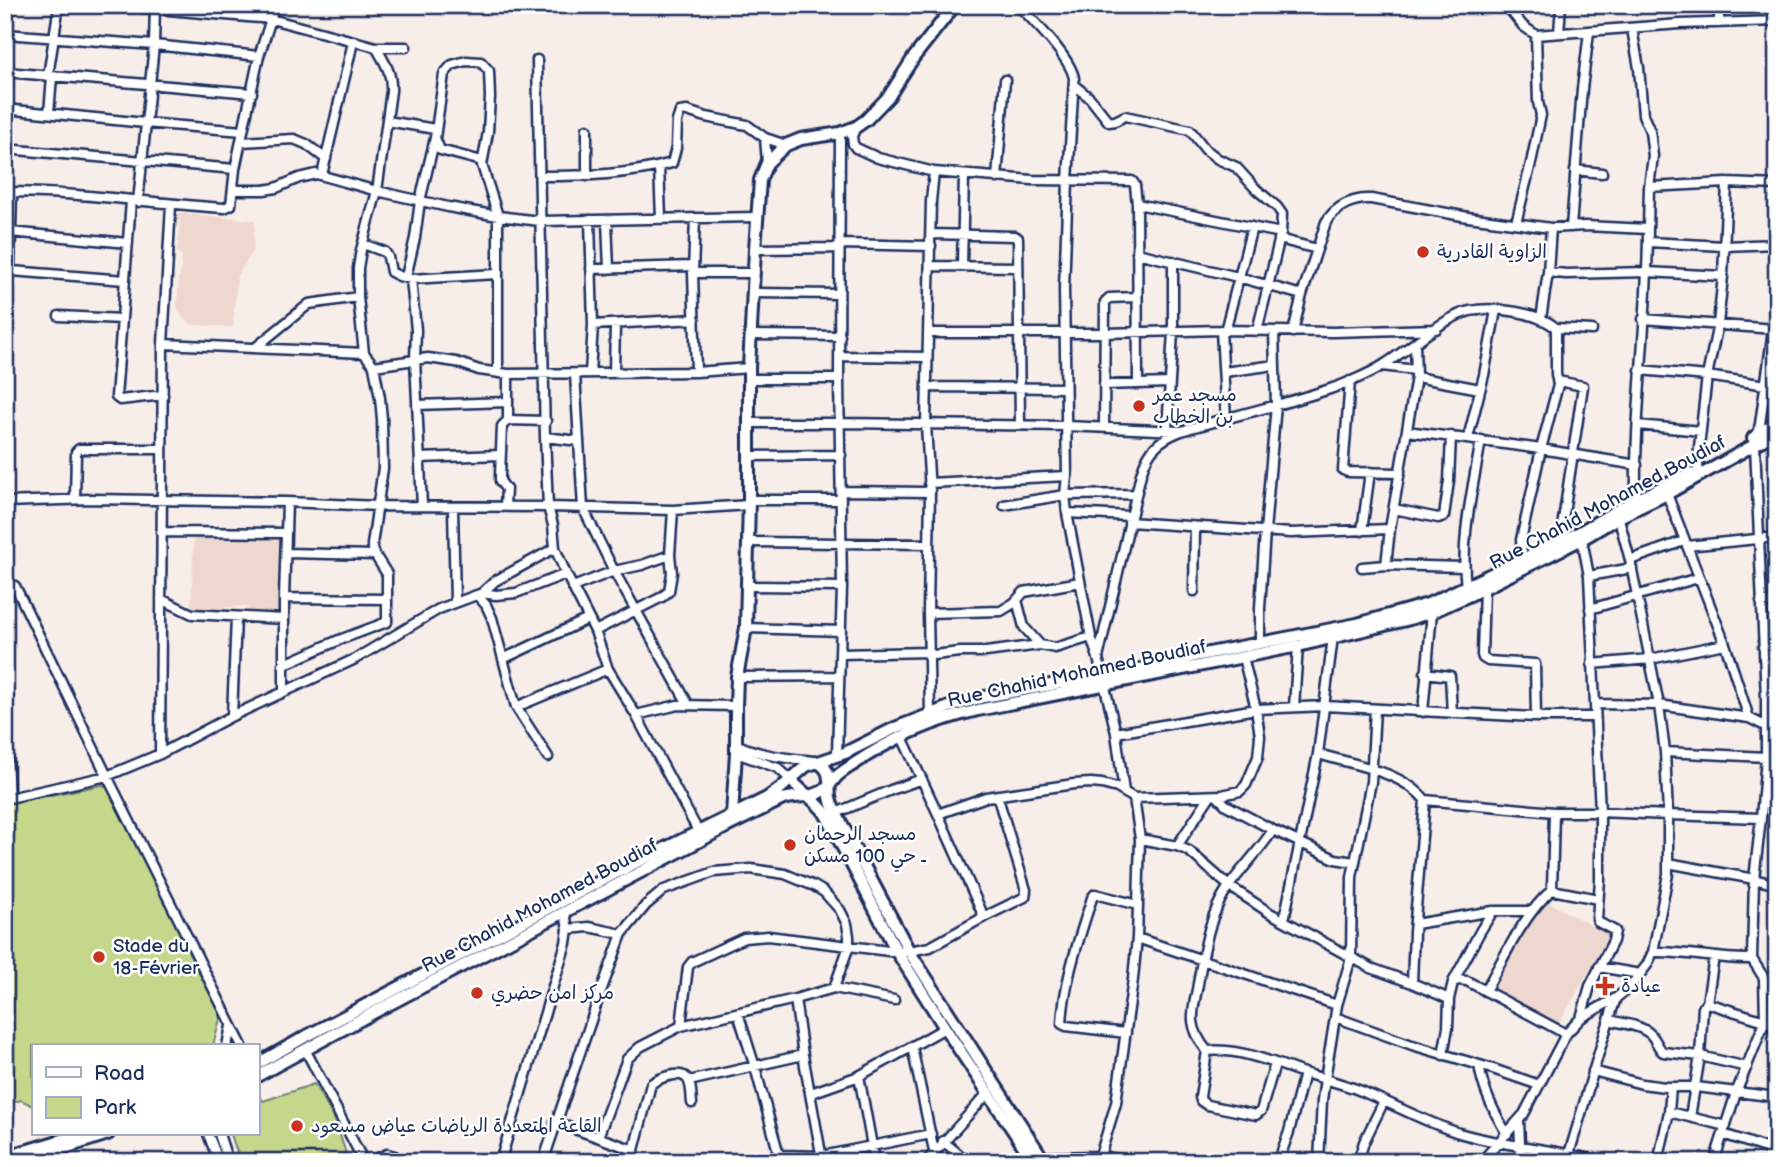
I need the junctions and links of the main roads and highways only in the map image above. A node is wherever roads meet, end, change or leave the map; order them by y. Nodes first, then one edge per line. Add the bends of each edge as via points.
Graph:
1 (955, 5) edge
2 (1777, 422) edge
3 (1777, 432) edge
4 (1756, 441) junction
5 (1699, 472) junction
6 (1637, 504) junction
7 (1618, 514) junction
8 (1103, 681) junction
9 (934, 716) junction
10 (817, 762) junction
11 (790, 779) junction
12 (830, 785) junction
13 (807, 795) junction
14 (732, 815) junction
15 (843, 837) junction
16 (259, 1063) edge
17 (259, 1075) edge
18 (1016, 1124) junction
19 (75, 1136) edge
20 (102, 1136) edge
21 (5, 1157) edge
22 (1041, 1160) edge
23 (22, 1162) edge

1 - 14 main road via 889,96 866,120 840,133 786,145 767,163 761,180 750,335 746,628 737,677
2 - 4 main road, Rue Chahid Mohamed Boudiaf
3 - 4 main road, Rue Chahid Mohamed Boudiaf
4 - 5 main road, Rue Chahid Mohamed Boudiaf
5 - 6 main road, Rue Chahid Mohamed Boudiaf
5 - 6 main road, Rue Chahid Mohamed Boudiaf via 1667,494
6 - 7 main road, Rue Chahid Mohamed Boudiaf
7 - 8 main road, Rue Chahid Mohamed Boudiaf via 1404,612 1199,655
7 - 8 main road, Rue Chahid Mohamed Boudiaf via 1582,539 1432,612 1298,646
8 - 9 main road, Rue Chahid Mohamed Boudiaf via 971,701
9 - 10 main road, Rue Chahid Mohamed Boudiaf
9 - 12 main road, Rue Chahid Mohamed Boudiaf via 851,765
10 - 11 main road, Rue Chahid Mohamed Boudiaf
10 - 12 main road via 825,766
11 - 13 main road
11 - 14 main road, Rue Chahid Mohamed Boudiaf via 767,798
12 - 13 main road, Rue Chahid Mohamed Boudiaf
12 - 15 main road
13 - 15 main road
13 - 17 main road, Rue Chahid Mohamed Boudiaf via 783,799 718,832
14 - 16 main road, Rue Chahid Mohamed Boudiaf
15 - 18 main road
15 - 18 main road via 897,952 989,1092
18 - 22 main road
19 - 21 main road
20 - 23 main road

